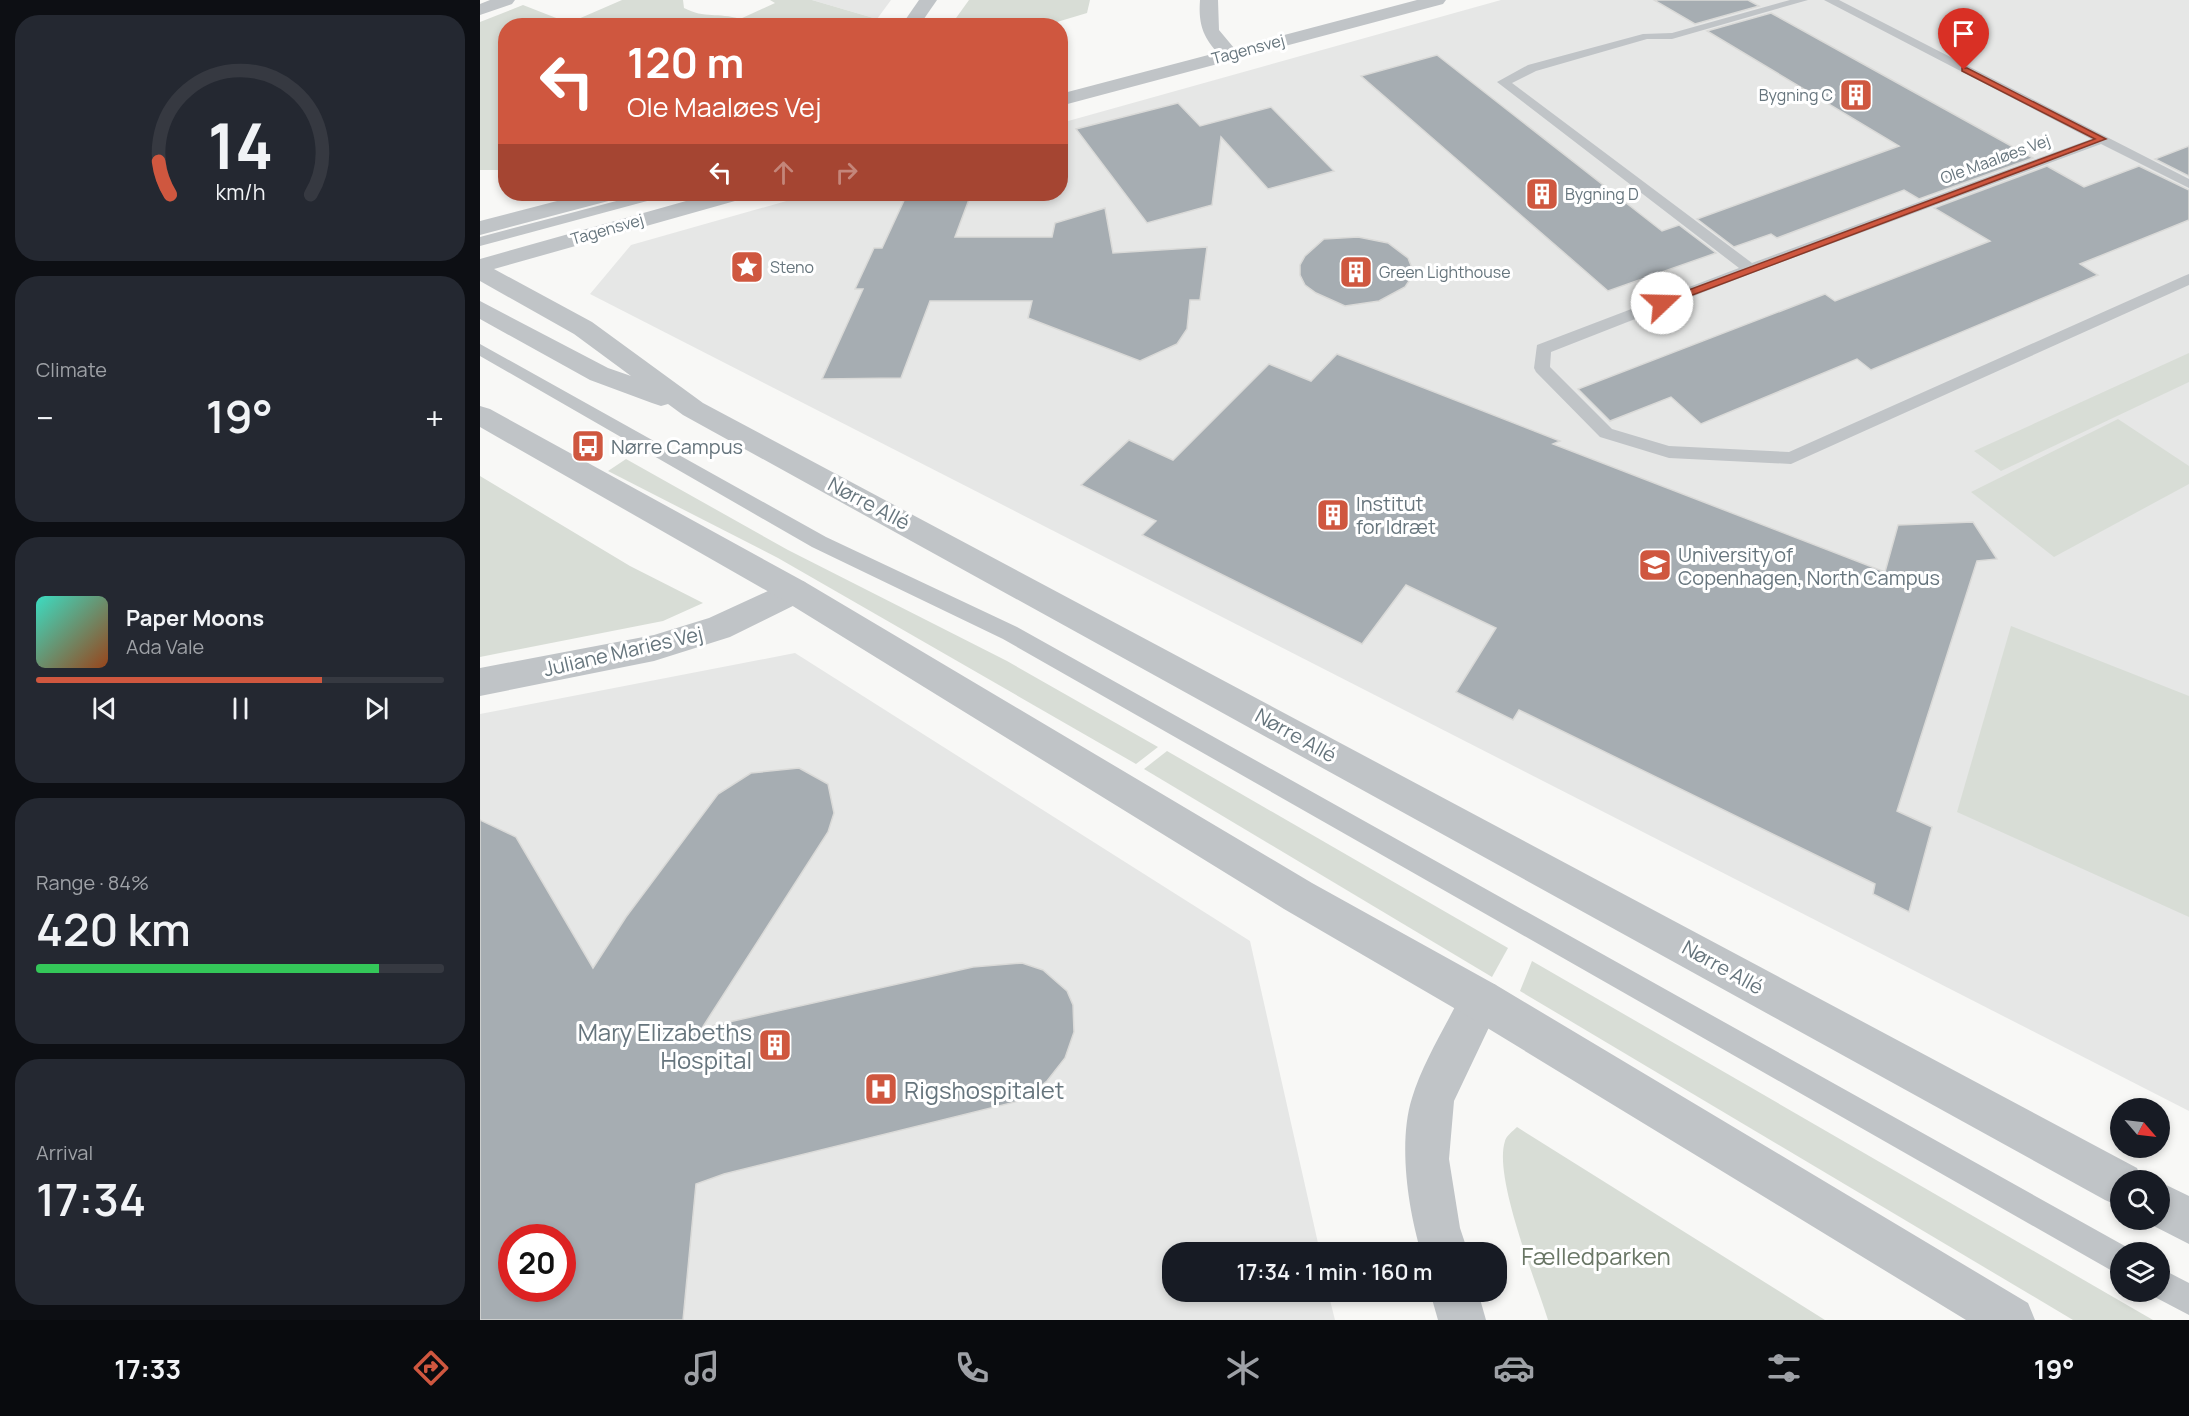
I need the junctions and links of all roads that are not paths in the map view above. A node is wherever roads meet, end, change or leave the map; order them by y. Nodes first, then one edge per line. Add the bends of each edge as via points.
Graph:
1 (506, 0) edge
2 (928, 0) edge
3 (1209, 0) edge
4 (1437, 0) edge
5 (1802, 0) edge
6 (1830, 0) edge
7 (480, 10) edge
8 (916, 18) edge
9 (1234, 34) dead end
10 (1213, 39) junction
11 (1191, 44) dead end
12 (1230, 54) junction
13 (1068, 98) edge
14 (2102, 139) junction
15 (2189, 184) edge
16 (582, 201) edge
17 (631, 201) edge
18 (709, 201) edge
19 (480, 228) edge
20 (480, 242) edge
21 (480, 266) edge
22 (1750, 269) junction
23 (480, 271) edge
24 (2189, 279) edge
25 (480, 309) edge
26 (480, 350) edge
27 (693, 409) junction
28 (480, 415) edge
29 (794, 591) junction
30 (480, 682) edge
31 (1481, 1000) junction
32 (2110, 1178) edge
33 (2170, 1211) edge
34 (2189, 1221) edge
35 (1441, 1242) edge
36 (2110, 1255) edge
37 (2170, 1289) edge
38 (2189, 1300) edge
39 (1457, 1302) edge
40 (1462, 1320) edge
41 (2011, 1320) edge

1 - 7 street
2 - 8 street
3 - 10 street via 1206,25
4 - 12 street, Tagensvej
5 - 22 lane via 1672,36 1647,36 1532,68 1503,82
6 - 14 lane, Ole Maaløes Vej
9 - 10 street, Tagensvej
10 - 11 street, Tagensvej
10 - 12 street
12 - 13 street, Tagensvej
14 - 15 lane
14 - 22 lane, Ole Maaløes Vej
16 - 19 street, Tagensvej
17 - 20 lane, Tagensvej
18 - 21 street, Tagensvej
22 - 24 lane, Ole Maaløes Vej via 1543,349 1542,368 1606,433 1669,452 1791,458
23 - 27 street, Nørre Allé via 583,328
25 - 27 street via 599,374
26 - 36 lane via 819,542 1010,633
27 - 32 street, Nørre Allé
28 - 29 street
29 - 30 street, Juliane Maries Vej via 719,628 654,648
29 - 31 street via 1298,896
31 - 35 street via 1433,1099 1427,1159
31 - 41 street
33 - 34 street
37 - 38 lane
39 - 40 street

